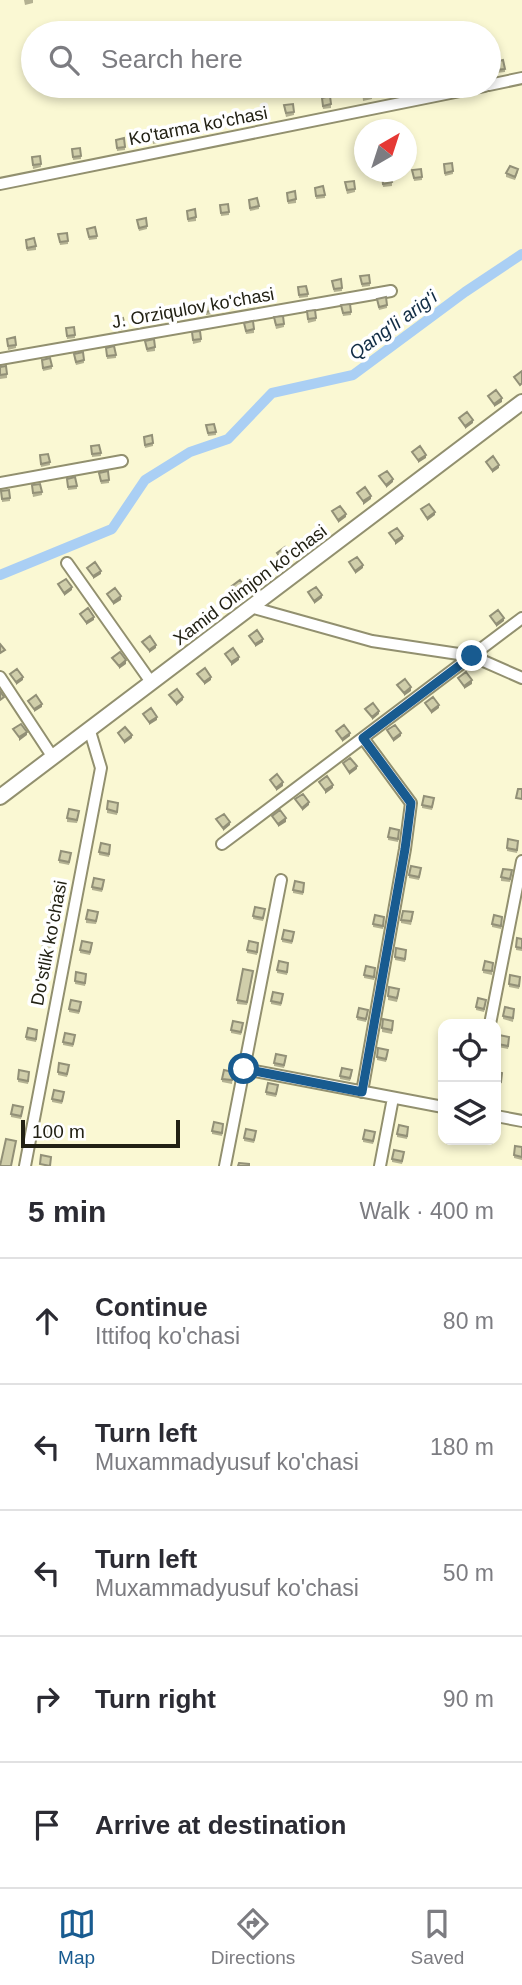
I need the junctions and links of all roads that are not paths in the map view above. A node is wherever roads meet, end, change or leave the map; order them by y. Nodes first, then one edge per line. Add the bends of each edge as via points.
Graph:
1 (522, 78) edge
2 (501, 82) edge
3 (423, 98) edge
4 (0, 184) edge
5 (391, 291) dead end
6 (0, 359) edge
7 (522, 402) edge
8 (122, 461) dead end
9 (0, 483) edge
10 (68, 562) dead end
11 (254, 608) junction
12 (522, 618) edge
13 (472, 656) junction
14 (0, 677) edge
15 (522, 678) edge
16 (150, 682) junction
17 (89, 728) junction
18 (363, 738) junction
19 (52, 757) junction
20 (0, 797) edge
21 (222, 844) dead end
22 (522, 861) edge
23 (281, 880) dead end
24 (491, 1019) edge
25 (244, 1069) junction
26 (362, 1092) junction
27 (393, 1098) junction
28 (438, 1106) edge
29 (501, 1117) edge
30 (522, 1121) edge
31 (25, 1166) edge
32 (225, 1166) edge
33 (380, 1166) edge

1 - 2 street, Ko'tarma ko'chasi
3 - 4 street, Ko'tarma ko'chasi
5 - 6 street, J. Orziqulov ko'chasi
7 - 11 main road, Xamid Olimjon ko'chasi
8 - 9 street
10 - 16 street
11 - 13 street via 373,641
11 - 16 main road, Xamid Olimjon ko'chasi
12 - 13 street
13 - 15 street
13 - 18 street
14 - 19 street
16 - 17 main road, Xamid Olimjon ko'chasi
17 - 19 main road, Xamid Olimjon ko'chasi
17 - 31 street, Do'stlik ko'chasi via 101,768
18 - 21 street
18 - 26 street via 411,803
19 - 20 main road, Xamid Olimjon ko'chasi
22 - 24 street
23 - 25 street
25 - 26 street
25 - 32 street
26 - 27 street
27 - 28 street
27 - 33 street
29 - 30 street

